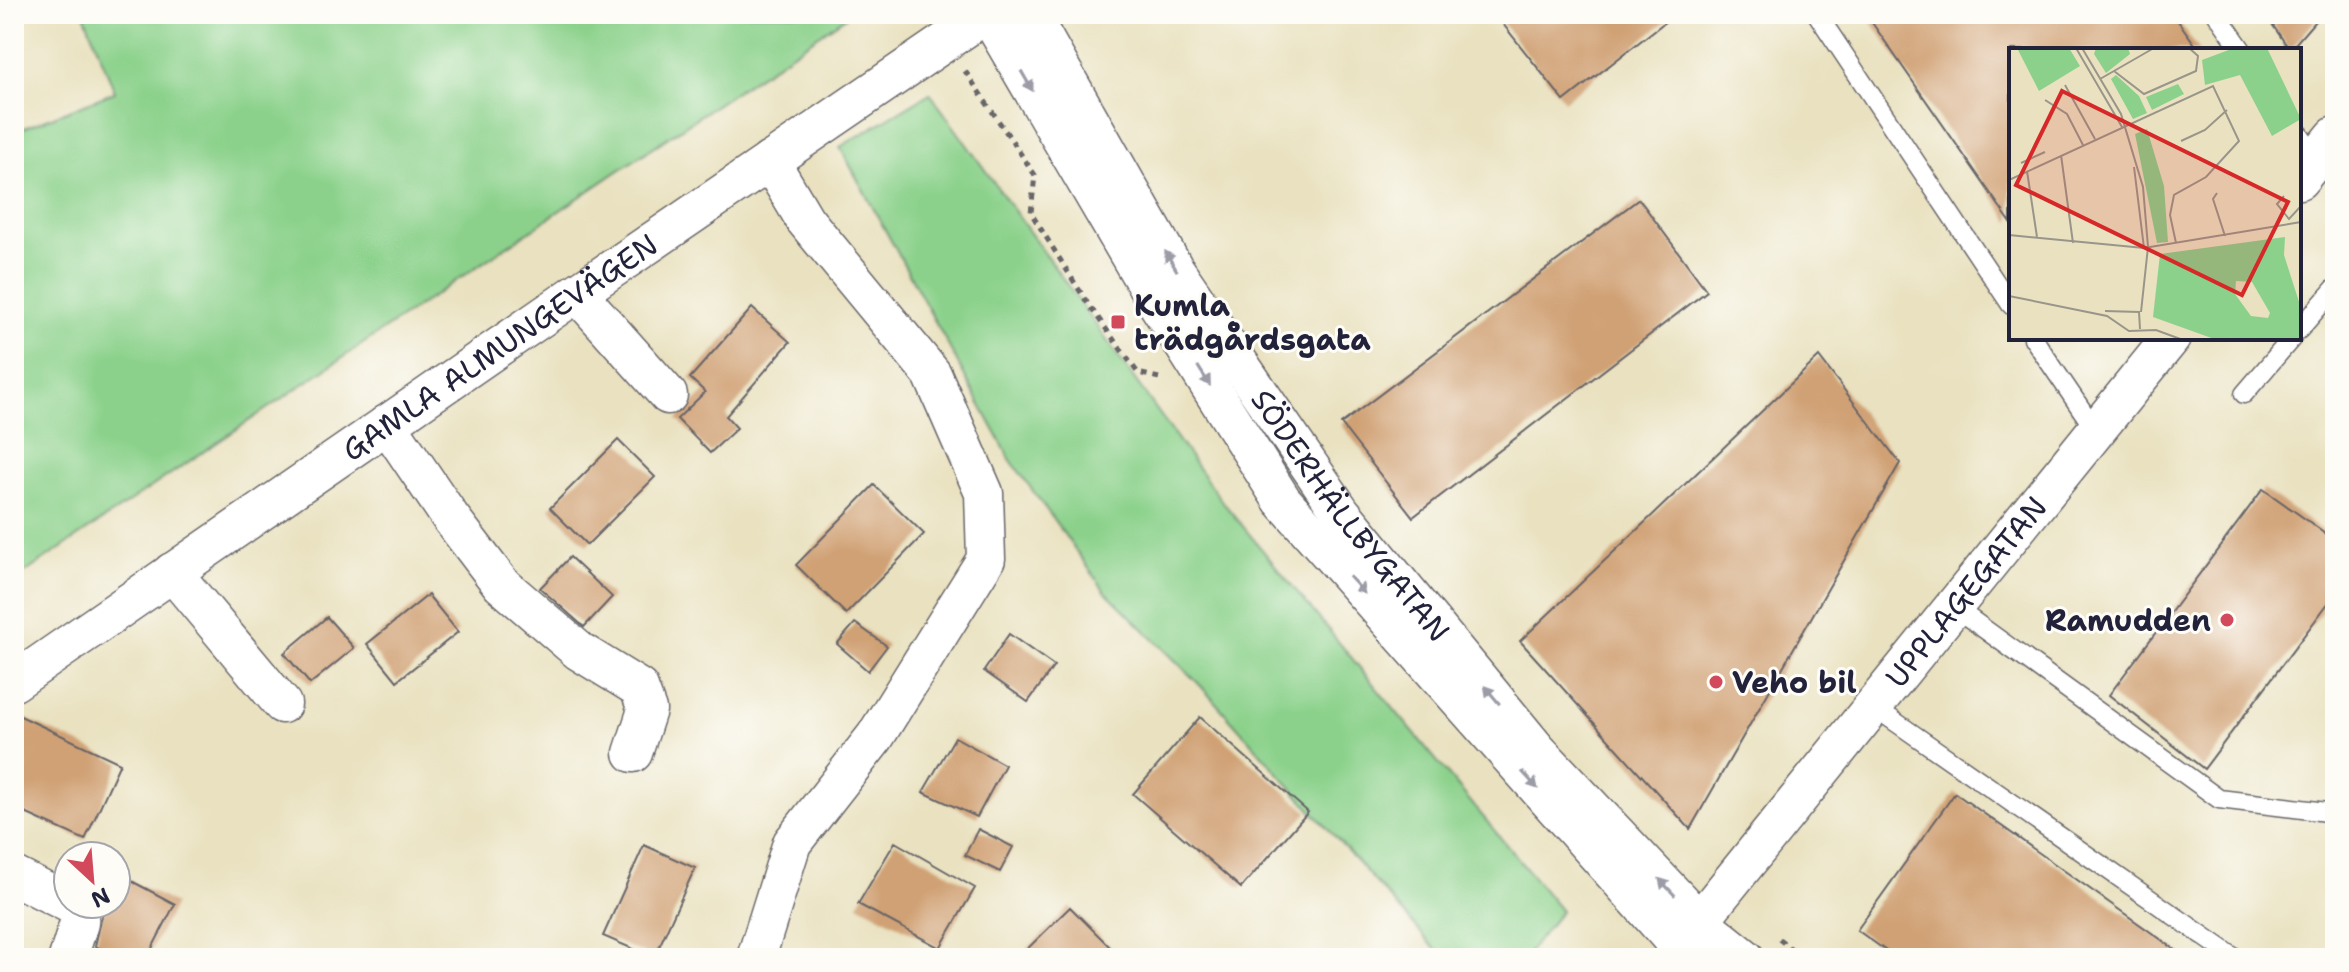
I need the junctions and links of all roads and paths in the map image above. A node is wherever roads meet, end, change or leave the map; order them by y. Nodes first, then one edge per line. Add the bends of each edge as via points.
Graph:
1 (987, 14) edge
2 (1030, 14) edge
3 (1817, 14) edge
4 (2217, 14) edge
5 (2241, 48) edge
6 (770, 161) junction
7 (2335, 288) edge
8 (577, 293) junction
9 (2009, 302) edge
10 (2301, 328) edge
11 (2034, 340) edge
12 (2169, 340) edge
13 (2290, 340) edge
14 (2244, 394) dead end
15 (668, 395) dead end
16 (387, 424) junction
17 (2096, 431) junction
18 (172, 572) junction
19 (1954, 607) junction
20 (14, 682) edge
21 (282, 704) dead end
22 (1874, 707) junction
23 (633, 753) dead end
24 (2335, 813) edge
25 (14, 876) edge
26 (52, 895) edge
27 (79, 920) edge
28 (1778, 938) dead end
29 (1685, 946) edge
30 (68, 958) edge
31 (756, 958) edge
32 (1745, 958) edge
33 (1803, 958) edge
34 (2235, 958) edge

1 - 6 street, GAMLA ALMUNGEVÄGEN
1 -> 29 street, SÖDERHÄLLBYGATAN via 1157,303 1282,500
29 -> 2 street, SÖDERHÄLLBYGATAN via 1537,750 1341,512 1174,268
3 - 9 lane
4 - 5 lane
6 - 8 street, GAMLA ALMUNGEVÄGEN
6 - 31 street via 805,220 932,374 984,493 986,559 875,737 792,843
7 - 10 lane
8 - 15 street
8 - 16 street, GAMLA ALMUNGEVÄGEN
11 - 17 lane
12 - 17 street, UPPLAGEGATAN
13 - 14 lane
16 - 18 street, GAMLA ALMUNGEVÄGEN
16 - 23 street via 501,584 579,651 639,688 647,710
17 - 19 street, UPPLAGEGATAN
18 - 20 street, GAMLA ALMUNGEVÄGEN
18 - 21 street
19 - 22 street, UPPLAGEGATAN
19 - 24 lane via 2219,799
22 - 29 street, UPPLAGEGATAN
22 - 34 lane
25 - 26 street
27 - 30 street
28 - 33 path
29 - 32 street, SÖDERHÄLLBYGATAN

